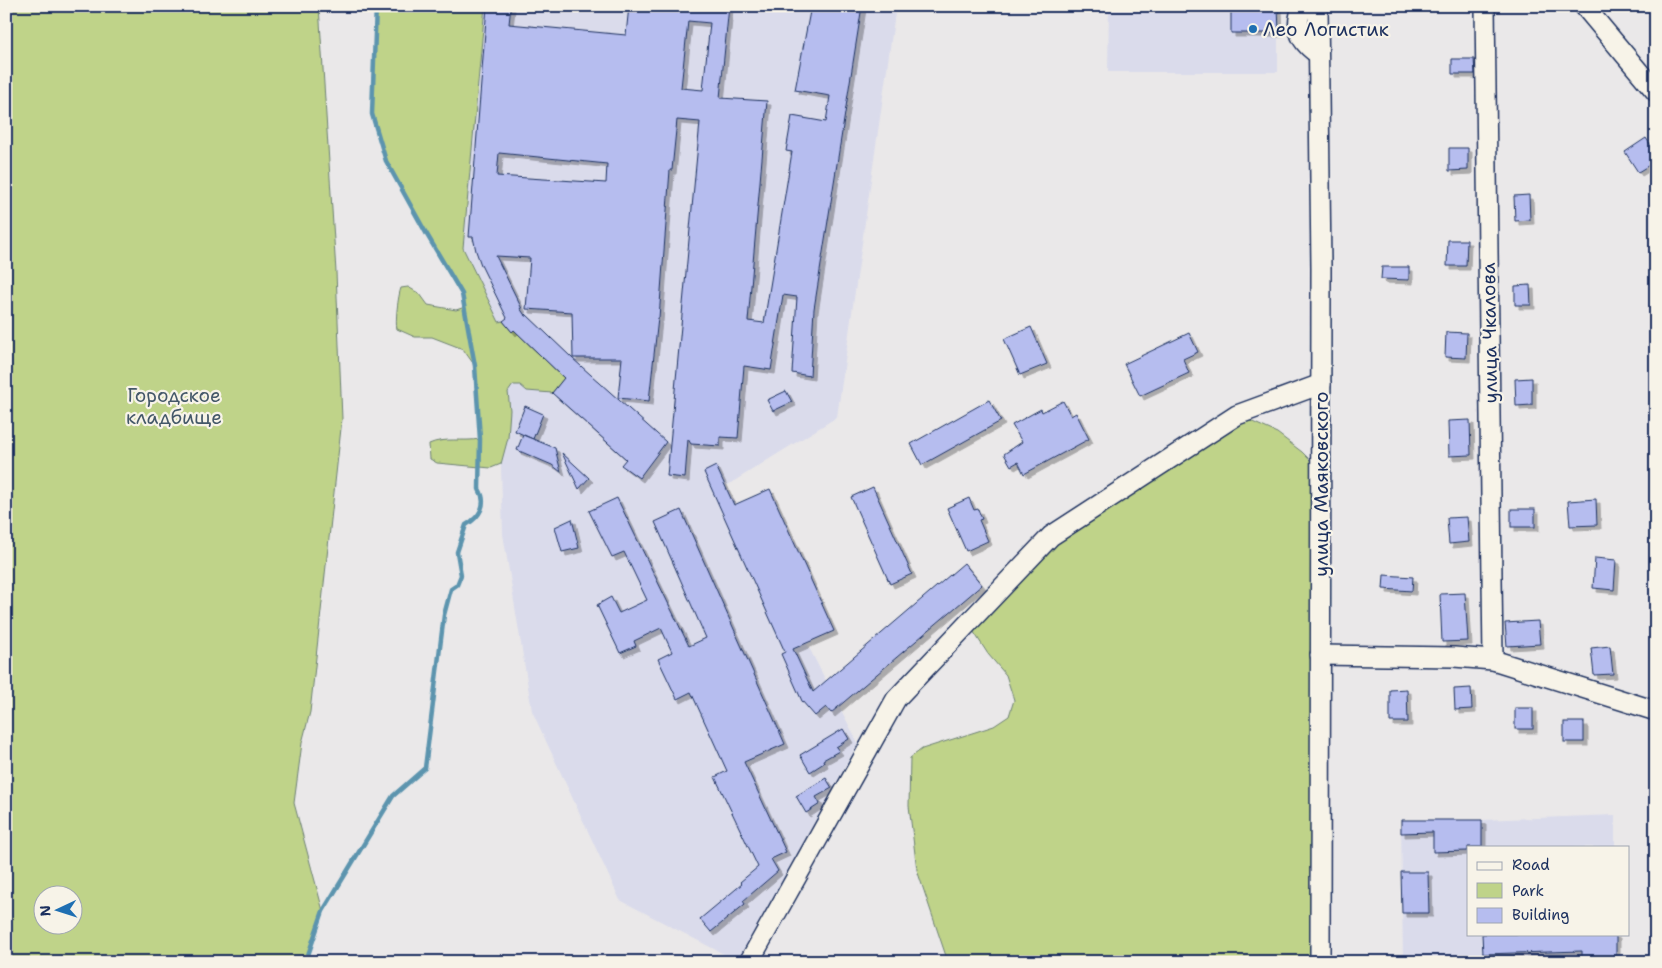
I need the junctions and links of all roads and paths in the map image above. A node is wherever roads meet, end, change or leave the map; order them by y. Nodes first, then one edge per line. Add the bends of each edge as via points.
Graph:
1 (1303, 6) edge
2 (1318, 6) edge
3 (1485, 6) edge
4 (1584, 6) edge
5 (1318, 54) junction
6 (1656, 92) edge
7 (1321, 384) junction
8 (1320, 655) junction
9 (1493, 660) junction
10 (1656, 711) edge
11 (749, 962) edge
12 (1320, 962) edge

1 - 5 street via 1299,24 1301,39
2 - 5 street, улица Маяковского
3 - 9 street, улица Чкалова
4 - 6 street
5 - 7 street, улица Маяковского
7 - 8 street, улица Маяковского
7 - 11 street via 1237,415 1051,536 896,699
8 - 9 street via 1454,656
8 - 12 street, улица Маяковского
9 - 10 street

